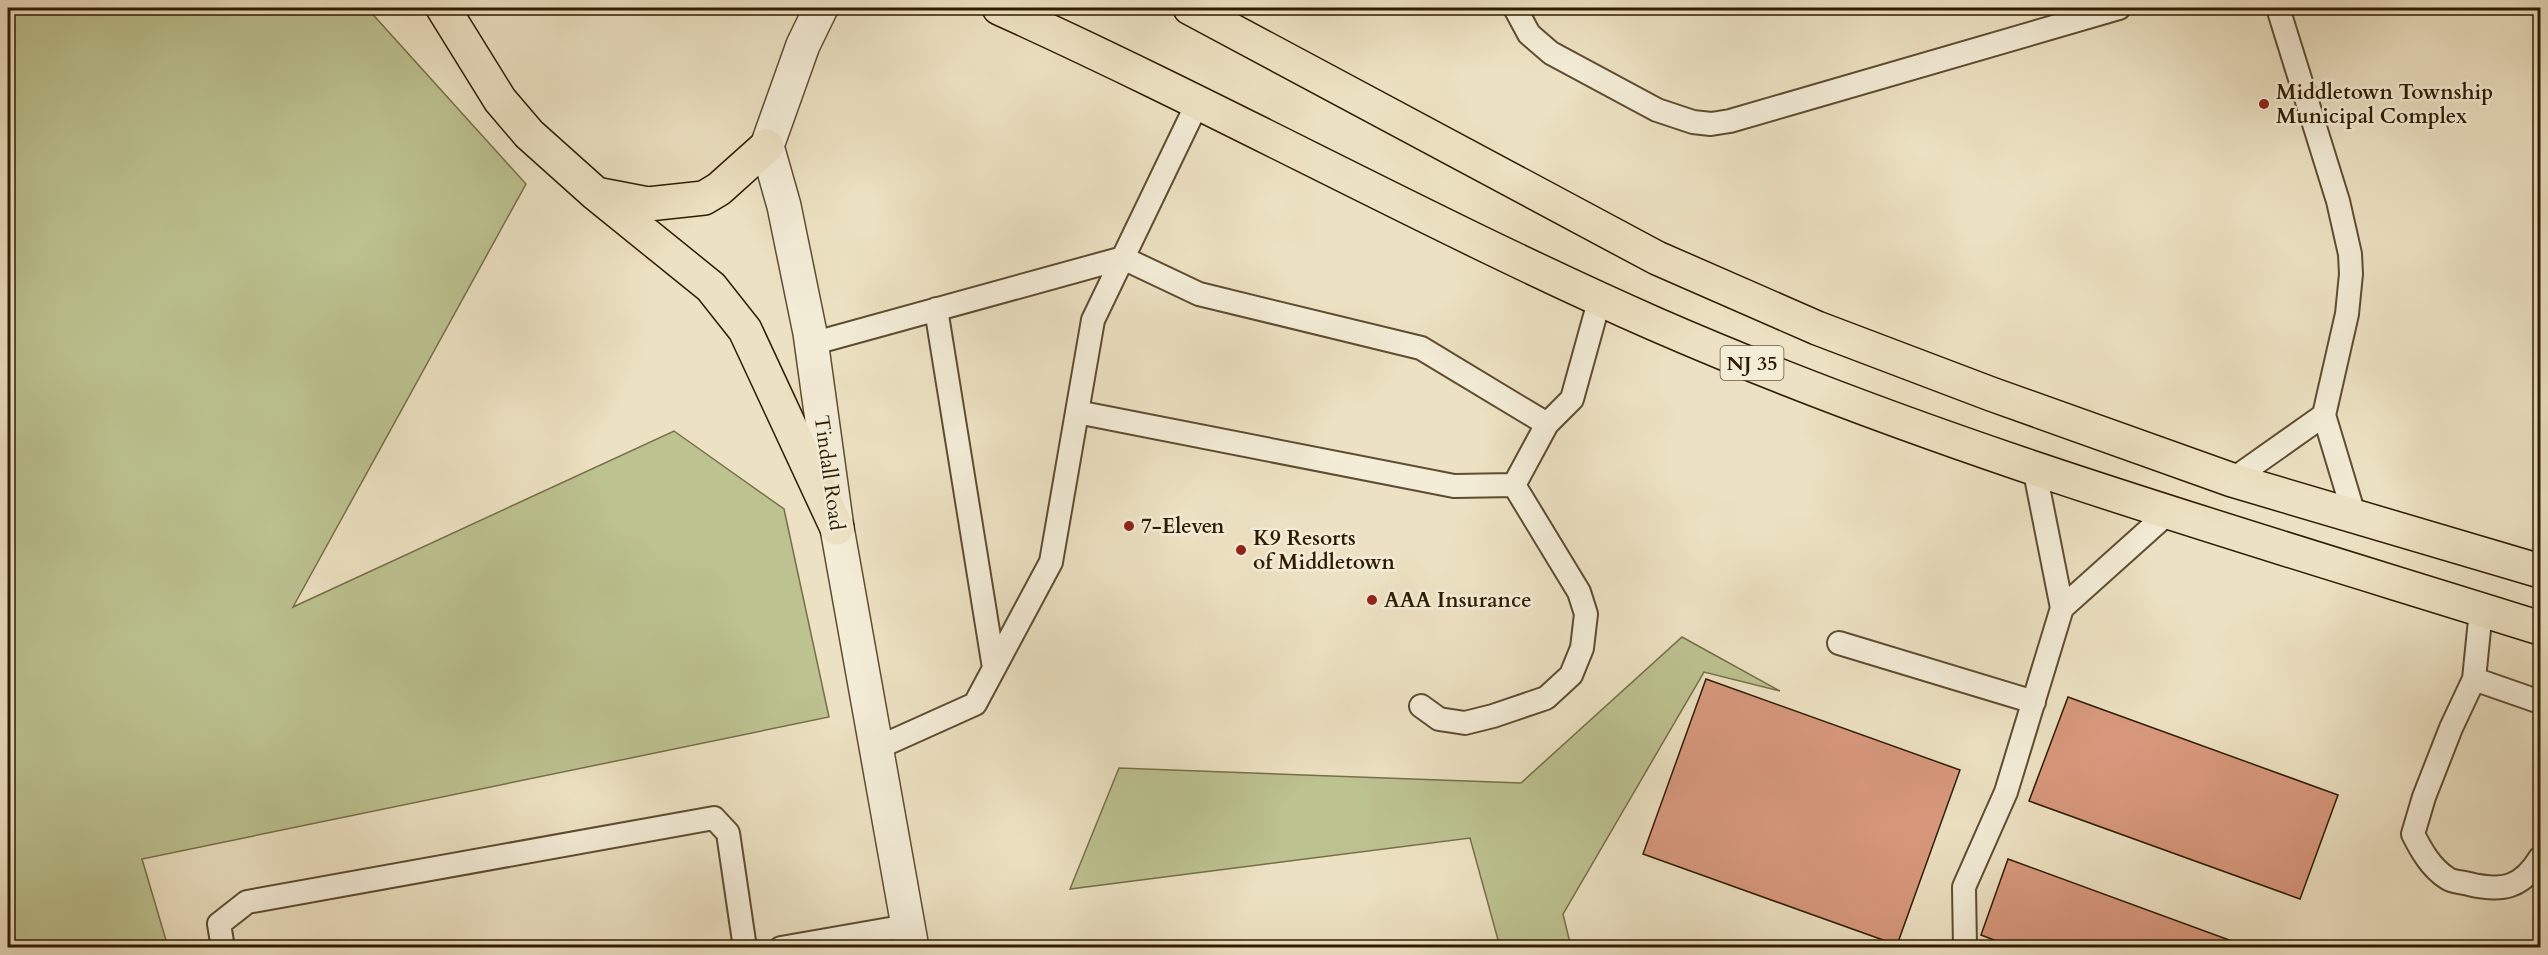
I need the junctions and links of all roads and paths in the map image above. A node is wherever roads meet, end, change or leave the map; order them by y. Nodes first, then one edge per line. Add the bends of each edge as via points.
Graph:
1 (443, 8) edge
2 (821, 8) edge
3 (999, 8) edge
4 (1190, 8) edge
5 (1515, 8) edge
6 (2119, 8) edge
7 (2278, 8) edge
8 (1197, 104) junction
9 (767, 146) junction
10 (596, 194) junction
11 (1123, 258) junction
12 (1600, 298) junction
13 (936, 309) junction
14 (811, 344) junction
15 (1077, 412) junction
16 (2324, 415) junction
17 (1546, 423) junction
18 (2034, 467) junction
19 (2232, 480) junction
20 (1514, 485) junction
21 (2169, 512) junction
22 (2355, 518) junction
23 (837, 528) junction
24 (2541, 571) edge
25 (2062, 608) junction
26 (2481, 610) junction
27 (2541, 628) edge
28 (1839, 643) dead end
29 (994, 669) junction
30 (2474, 679) junction
31 (2034, 702) junction
32 (2541, 702) edge
33 (1421, 706) dead end
34 (874, 748) junction
35 (2541, 858) edge
36 (910, 937) edge
37 (223, 948) edge
38 (745, 948) edge
39 (781, 948) edge
40 (1965, 948) edge

1 - 10 highway via 500,100 529,134
2 - 9 street via 802,45
3 - 8 highway, NJ 35
4 - 19 highway, NJ 35 via 1657,258 1817,328
5 - 6 lane via 1530,34 1551,53 1657,110 1711,124
7 - 16 lane via 2338,201 2350,254 2350,294
8 - 11 lane
8 - 12 highway, NJ 35
9 - 10 highway via 704,198 648,204
9 - 14 street, Tindall Road via 784,206
10 - 23 highway via 711,287 745,330
11 - 13 lane
11 - 15 lane via 1093,320
11 - 17 lane via 1199,294 1421,348
12 - 17 lane via 1572,399
12 - 18 highway, NJ 35 via 1878,415
13 - 14 lane
13 - 29 lane
14 - 23 street, Tindall Road
15 - 20 lane via 1454,486
15 - 29 lane via 1051,562
16 - 19 lane
16 - 22 lane
17 - 20 lane
18 - 21 highway, NJ 35
18 - 25 lane
19 - 22 highway, NJ 35
20 - 33 lane via 1579,592 1586,614 1582,648 1571,675 1546,698 1465,723 1439,718
21 - 25 lane
21 - 26 highway, NJ 35
22 - 24 highway, NJ 35
23 - 34 street, Tindall Road
25 - 31 lane
26 - 27 highway, NJ 35
26 - 30 lane
28 - 31 lane
29 - 34 lane via 975,704
30 - 32 lane
30 - 35 lane via 2443,748 2413,834 2425,856 2448,879 2476,885 2502,889 2531,874
31 - 40 lane via 2006,792 1964,887
34 - 36 street, Tindall Road
36 - 39 lane
37 - 38 lane via 219,924 247,902 714,818 728,833

